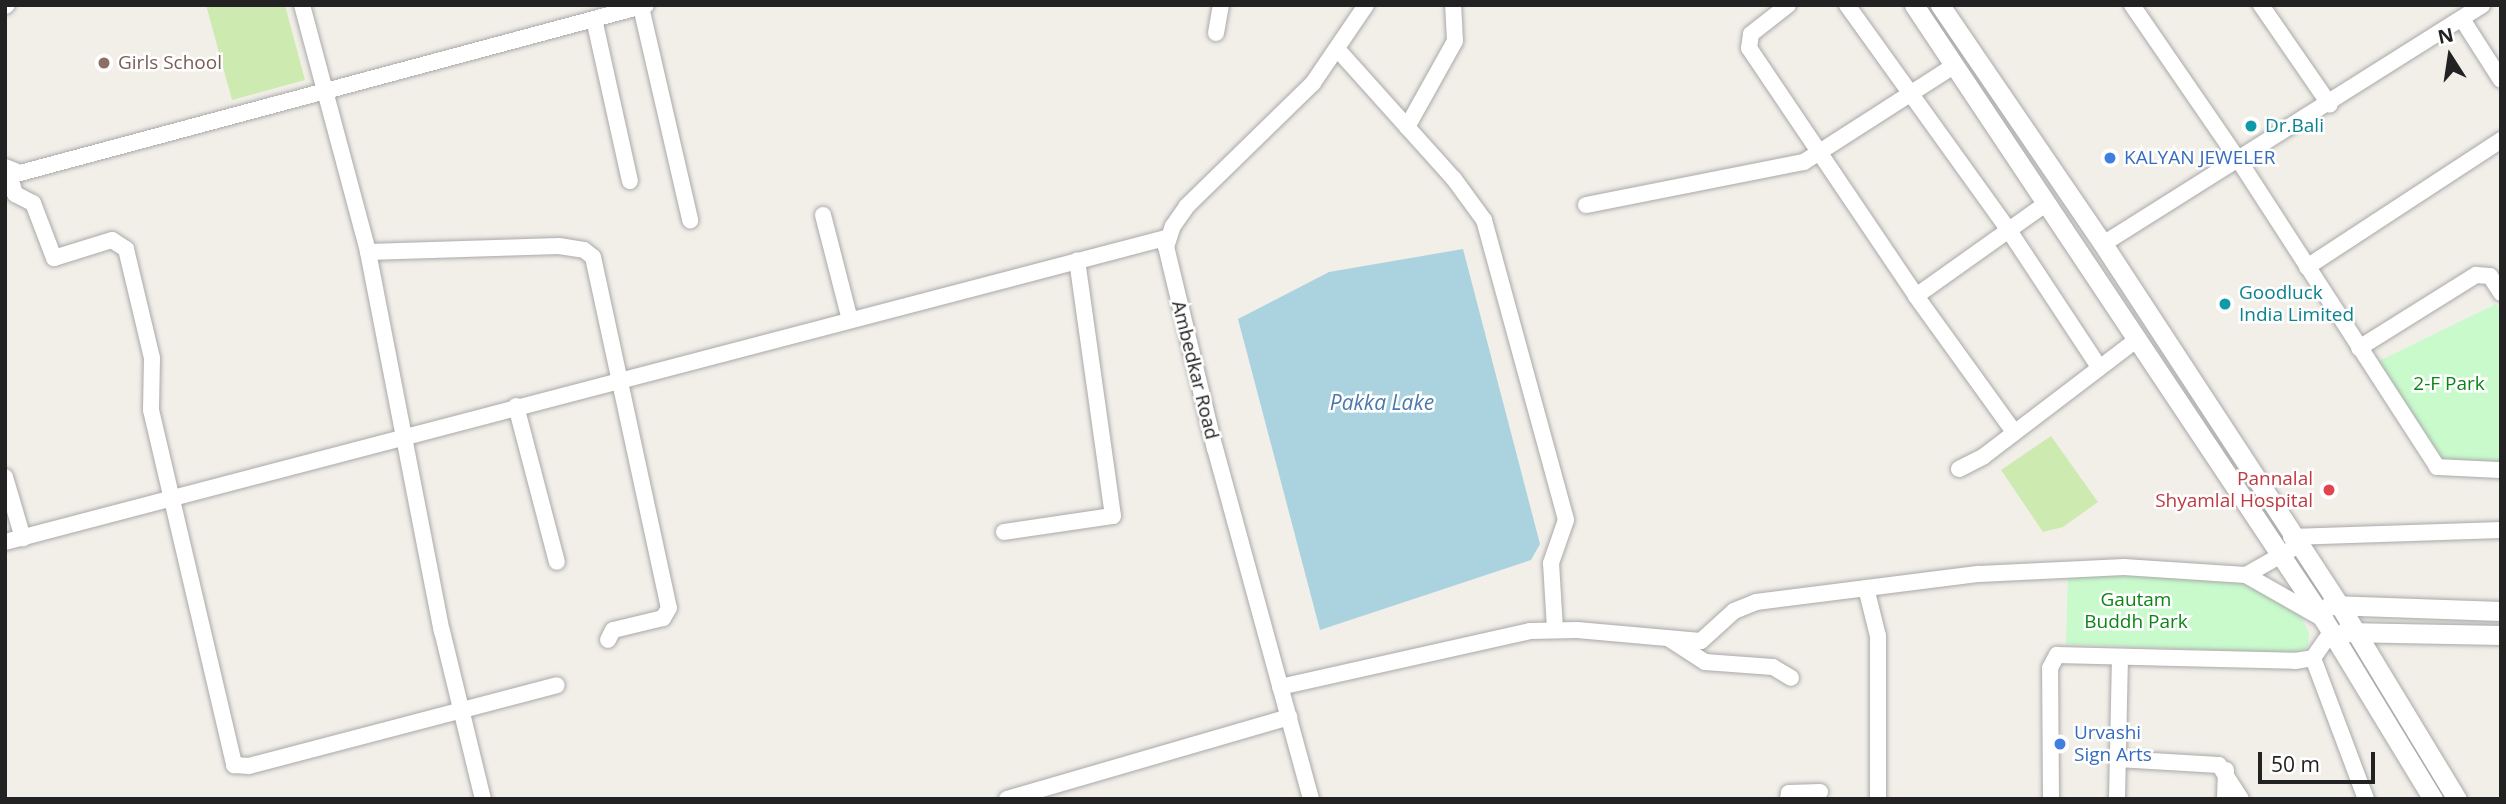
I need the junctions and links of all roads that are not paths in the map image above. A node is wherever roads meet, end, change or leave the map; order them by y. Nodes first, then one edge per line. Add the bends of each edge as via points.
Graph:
1 (302, 5) edge
2 (1221, 5) edge
3 (1366, 5) edge
4 (1452, 5) edge
5 (1788, 5) edge
6 (1847, 5) edge
7 (1914, 5) edge
8 (1940, 5) edge
9 (2132, 5) edge
10 (2261, 5) edge
11 (2482, 5) edge
12 (643, 6) edge
13 (594, 19) junction
14 (2462, 19) junction
15 (1216, 33) dead end
16 (1339, 51) junction
17 (1955, 65) junction
18 (2501, 80) edge
19 (326, 89) junction
20 (1911, 96) junction
21 (2330, 105) junction
22 (1407, 127) junction
23 (2501, 141) edge
24 (1821, 155) junction
25 (2240, 162) junction
26 (6, 169) edge
27 (630, 181) dead end
28 (9, 189) edge
29 (2047, 203) junction
30 (1586, 205) dead end
31 (823, 215) dead end
32 (690, 220) dead end
33 (2010, 232) junction
34 (1169, 237) junction
35 (2103, 244) junction
36 (368, 252) junction
37 (1077, 261) junction
38 (2308, 267) junction
39 (2501, 293) edge
40 (1916, 296) junction
41 (850, 320) junction
42 (2136, 340) junction
43 (2359, 348) junction
44 (2099, 367) junction
45 (619, 380) junction
46 (516, 406) junction
47 (2014, 432) junction
48 (404, 435) junction
49 (1959, 469) dead end
50 (2501, 470) edge
51 (5, 477) edge
52 (174, 497) junction
53 (2501, 530) edge
54 (1004, 532) dead end
55 (23, 538) junction
56 (5, 542) edge
57 (2289, 547) junction
58 (557, 562) dead end
59 (2246, 575) junction
60 (1866, 588) junction
61 (2312, 602) junction
62 (2340, 606) junction
63 (2501, 611) edge
64 (2328, 626) junction
65 (1555, 629) junction
66 (2356, 632) junction
67 (2501, 635) edge
68 (1669, 639) junction
69 (608, 640) dead end
70 (2313, 658) junction
71 (2120, 659) junction
72 (1791, 678) dead end
73 (557, 684) dead end
74 (1280, 687) junction
75 (462, 709) junction
76 (1289, 718) junction
77 (2118, 759) junction
78 (2225, 769) junction
79 (1820, 792) dead end
80 (483, 799) edge
81 (1007, 799) edge
82 (1311, 799) edge
83 (1788, 799) edge
84 (1878, 799) edge
85 (2051, 799) edge
86 (2117, 799) edge
87 (2225, 799) edge
88 (2241, 799) edge
89 (2366, 799) edge
90 (2433, 799) edge
91 (2456, 799) edge

1 - 19 street
2 - 15 street
3 - 16 street
4 - 22 street via 1455,41
5 - 24 street via 1747,41
6 - 20 street
7 - 17 street
8 - 35 street
9 - 25 street
10 - 21 street
11 - 14 street
12 - 13 street
12 - 32 street
13 - 19 street
13 - 27 street
14 - 18 street
14 - 21 street
16 - 22 street
16 - 34 street via 1313,83 1187,206
17 - 20 street
17 - 29 street
19 - 26 street via 20,173
19 - 36 street
20 - 24 street
20 - 33 street
21 - 25 street
22 - 65 street via 1473,202 1497,261 1566,520 1551,563
23 - 38 street
24 - 30 street via 1764,173
24 - 40 street
25 - 35 street
25 - 38 street
26 - 28 street
28 - 52 street via 33,202 54,258 112,240 123,243 149,344 151,410
29 - 33 street
29 - 42 street
31 - 41 street
33 - 40 street
33 - 44 street
34 - 37 street
34 - 74 street, Ambedkar Road via 1169,268
35 - 57 street
36 - 45 street via 559,246 584,250 593,257
36 - 48 street
37 - 41 street
37 - 54 street via 1113,516
38 - 43 street
39 - 43 street via 2490,276 2476,275
40 - 47 street
41 - 45 street
42 - 44 street
42 - 57 street
43 - 50 street via 2437,467
44 - 47 street
45 - 46 street
45 - 69 street via 669,608 663,618 613,630
46 - 48 street
46 - 58 street
47 - 49 street
48 - 52 street
48 - 75 street
51 - 55 street
52 - 55 street
52 - 75 street via 234,765 248,766
53 - 57 street
55 - 56 street
57 - 59 street
57 - 61 street
57 - 62 street
59 - 60 street via 2124,567 1979,574
59 - 64 street
60 - 68 street via 1755,602 1734,611 1701,641
60 - 84 street via 1878,636
61 - 62 street
61 - 64 street
62 - 63 street
62 - 66 street
64 - 66 street
64 - 70 street
64 - 90 street
65 - 68 street
65 - 74 street via 1412,655
66 - 67 street
66 - 91 street
68 - 72 street via 1705,662 1773,667
70 - 71 street
70 - 89 street
71 - 77 street
71 - 85 street via 2065,653 2052,659
73 - 75 street
74 - 76 street, Ambedkar Road
75 - 80 street
76 - 81 street
76 - 82 street, Ambedkar Road
77 - 78 street via 2211,763
77 - 86 street
78 - 87 street
78 - 88 street
79 - 83 street via 1789,793

